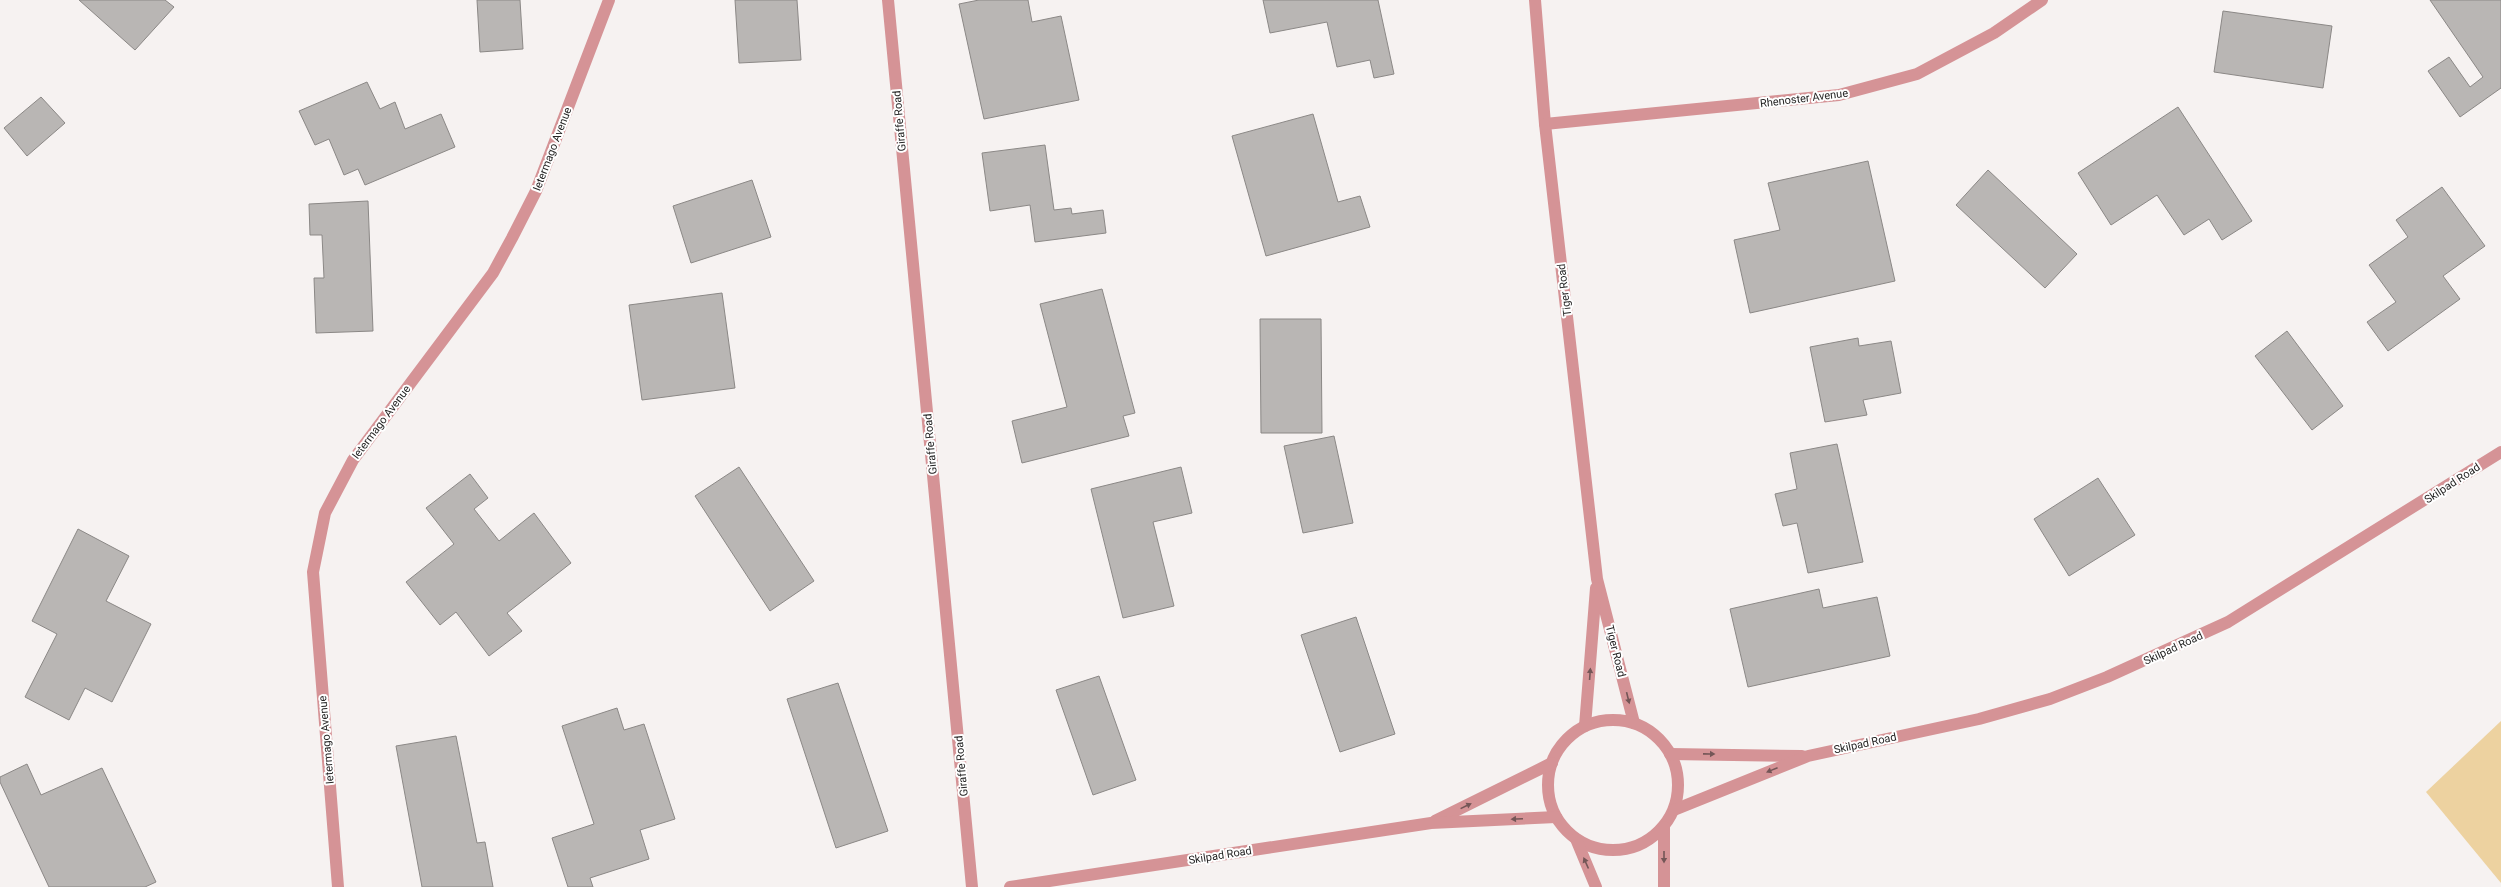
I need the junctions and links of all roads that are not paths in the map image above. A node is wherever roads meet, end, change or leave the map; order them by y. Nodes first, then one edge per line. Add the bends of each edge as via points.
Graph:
1 (609, 0) edge
2 (888, 0) edge
3 (1536, 0) edge
4 (2042, 0) edge
5 (1545, 124) junction
6 (2501, 452) edge
7 (1597, 579) junction
8 (1634, 723) junction
9 (1586, 726) junction
10 (1670, 754) junction
11 (1808, 756) junction
12 (1552, 763) junction
13 (1674, 810) junction
14 (1556, 817) junction
15 (1430, 823) junction
16 (1664, 827) junction
17 (1576, 839) junction
18 (338, 887) edge
19 (972, 887) edge
20 (1010, 887) edge
21 (1596, 887) edge
22 (1664, 887) edge

1 - 18 street, Ietermago Avenue via 536,192 493,273 353,460 325,513 313,572
2 - 19 street, Giraffe Road
3 - 5 street, Tiger Road
4 - 5 street, Rhenoster Avenue via 1994,33 1917,74 1839,96
5 - 7 street, Tiger Road
6 - 11 street, Skilpad Road via 2228,622 2146,660 2050,699 1979,718
7 -> 8 street, Tiger Road
9 -> 7 street, Tiger Road
8 - 9 street via 1618,720 1601,721
8 - 10 street via 1661,741
9 - 12 street via 1571,735 1559,748
10 -> 11 street, Skilpad Road
10 - 13 street via 1677,772 1679,792
11 -> 13 street, Skilpad Road
12 - 14 street via 1548,782 1550,800
15 -> 12 street, Skilpad Road
13 - 16 street
14 -> 15 street, Skilpad Road
14 - 17 street
15 - 20 street, Skilpad Road
16 - 17 street via 1649,840 1632,848 1613,851 1593,848
16 -> 22 street
21 -> 17 street

